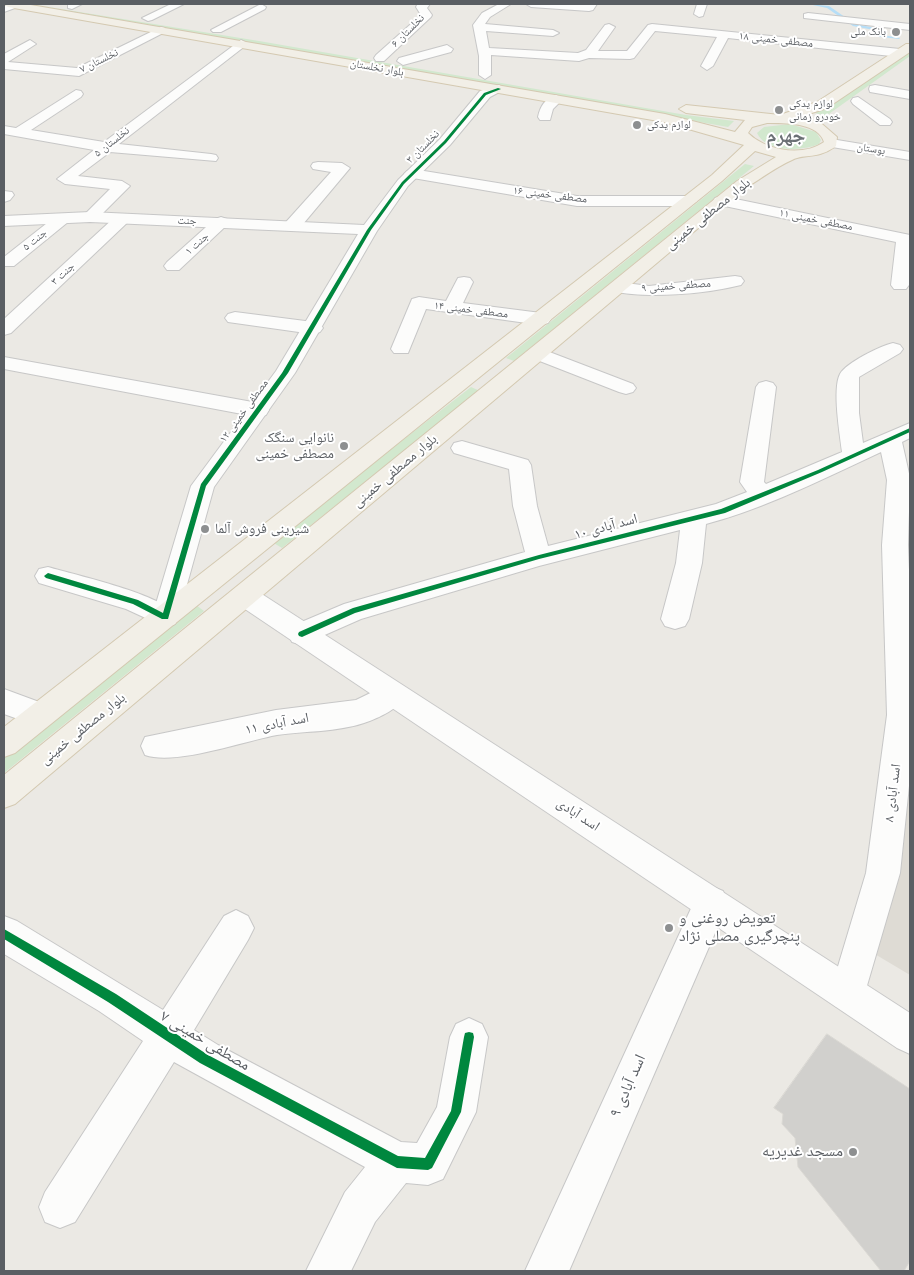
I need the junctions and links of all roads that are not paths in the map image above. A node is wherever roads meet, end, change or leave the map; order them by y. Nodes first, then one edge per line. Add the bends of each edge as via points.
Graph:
1 (70, 4) edge
2 (179, 4) edge
3 (425, 4) edge
4 (506, 4) edge
5 (531, 4) edge
6 (12, 5) edge
7 (261, 8) dead end
8 (590, 8) edge
9 (4, 9) edge
10 (148, 18) junction
11 (592, 26) dead end
12 (479, 27) junction
13 (910, 27) edge
14 (798, 28) dead end
15 (161, 30) junction
16 (217, 30) junction
17 (830, 31) dead end
18 (552, 33) dead end
19 (725, 34) junction
20 (30, 44) dead end
21 (241, 44) junction
22 (826, 44) junction
23 (446, 49) dead end
24 (905, 50) edge
25 (484, 51) junction
26 (588, 54) junction
27 (380, 58) junction
28 (4, 59) edge
29 (403, 61) junction
30 (4, 65) edge
31 (707, 66) dead end
32 (486, 75) junction
33 (889, 80) dead end
34 (499, 89) junction
35 (875, 89) junction
36 (76, 94) dead end
37 (910, 95) edge
38 (556, 99) junction
39 (855, 104) joint
40 (705, 111) junction
41 (545, 117) dead end
42 (774, 119) junction
43 (885, 122) dead end
44 (690, 125) junction
45 (11, 132) edge
46 (829, 132) junction
47 (749, 142) junction
48 (105, 147) junction
49 (791, 154) junction
50 (910, 156) edge
51 (210, 158) dead end
52 (318, 166) dead end
53 (412, 174) junction
54 (689, 201) junction
55 (721, 202) junction
56 (90, 217) junction
57 (62, 219) junction
58 (122, 219) junction
59 (4, 221) edge
60 (221, 222) junction
61 (292, 226) junction
62 (369, 230) junction
63 (907, 240) edge
64 (8, 262) dead end
65 (173, 266) dead end
66 (735, 281) dead end
67 (464, 282) dead end
68 (900, 286) dead end
69 (618, 287) junction
70 (452, 307) junction
71 (235, 318) dead end
72 (541, 319) junction
73 (6, 325) edge
74 (313, 328) junction
75 (401, 349) dead end
76 (893, 349) dead end
77 (539, 354) junction
78 (4, 363) edge
79 (483, 365) junction
80 (510, 377) junction
81 (626, 388) dead end
82 (766, 388) dead end
83 (258, 410) junction
84 (900, 434) edge
85 (462, 448) dead end
86 (854, 455) junction
87 (761, 496) junction
88 (694, 518) junction
89 (539, 557) junction
90 (48, 576) dead end
91 (217, 576) junction
92 (245, 596) junction
93 (165, 617) junction
94 (675, 619) dead end
95 (302, 634) junction
96 (393, 694) junction
97 (4, 701) edge
98 (40, 715) junction
99 (4, 744) edge
100 (156, 746) dead end
101 (4, 794) edge
102 (711, 903) junction
103 (236, 928) dead end
104 (4, 934) edge
105 (848, 993) junction
106 (169, 1036) junction
107 (910, 1036) edge
108 (469, 1037) dead end
109 (398, 1162) junction
110 (60, 1207) dead end
111 (328, 1271) edge
112 (547, 1271) edge

1 - 10 main road, بلوار نخلستان
2 - 10 street
3 - 27 street, نخلستان ۶ via 421,7 427,15
4 - 12 street via 486,15
5 - 8 street
6 - 9 street
6 - 15 main road, بلوار نخلستان
7 - 16 street
10 - 16 main road, بلوار نخلستان
11 - 26 street via 610,27
12 - 18 street
12 - 25 street
13 - 14 street via 810,11
15 - 21 main road, بلوار نخلستان
15 - 30 street, نخلستان ۷ via 78,72
16 - 27 main road, بلوار نخلستان
17 - 22 street
19 - 22 street, مصطفی خمینی ۱۸
19 - 26 street, مصطفی خمینی ۱۸ via 652,27 630,55
19 - 31 street
20 - 28 street
21 - 34 main road, بلوار نخلستان
21 - 48 street, نخلستان ۵
22 - 24 street, مصطفی خمینی ۱۸
23 - 29 street
24 - 42 main road via 822,105
25 - 26 street via 562,58 579,58
25 - 32 street
27 - 29 main road, بلوار نخلستان
29 - 32 main road, بلوار نخلستان
32 - 40 main road, بلوار نخلستان
33 - 35 main road
34 - 38 main road, بلوار نخلستان
34 - 53 street, نخلستان ۳ via 485,94 445,142
35 - 37 street
35 - 39 main road
36 - 45 street
38 - 41 street via 547,108
38 - 44 main road, بلوار نخلستان
39 - 43 street
40 - 42 main road, بلوار نخلستان
40 - 44 main road via 710,114 710,121
42 - 46 main road, بلوار نخلستان via 806,123
42 - 47 main road via 747,124 741,134
44 - 47 main road, بلوار نخلستان
45 - 48 street
46 - 49 main road via 827,148
46 - 50 street, بوستان
47 - 49 main road, بلوار نخلستان
47 - 54 main road, بلوار مصطفی خمینی via 717,178
48 - 51 street
48 - 56 street, نخلستان ۵ via 65,179 122,186
49 - 55 main road, بلوار مصطفی خمینی via 742,184
52 - 61 street via 342,168
53 - 54 street, مصطفی خمینی ۱۶ via 577,201
53 - 62 street, نخلستان ۳
54 - 72 main road, بلوار مصطفی خمینی
55 - 63 street, مصطفی خمینی ۱۱
55 - 69 main road, بلوار مصطفی خمینی
56 - 57 street, جنت
56 - 58 street, جنت
57 - 59 street, جنت
57 - 64 street, جنت ۵
58 - 60 street, جنت
58 - 73 street, جنت ۳
60 - 61 street, جنت
60 - 65 street, جنت ۱
61 - 62 street, جنت
62 - 74 street, مصطفی خمینی ۱۲
63 - 68 street
66 - 69 street, مصطفی خمینی ۹ via 649,291
67 - 70 street
69 - 77 main road, بلوار مصطفی خمینی
70 - 72 street, مصطفی خمینی ۱۴
70 - 75 street, مصطفی خمینی ۱۴ via 419,303
71 - 74 street
72 - 79 main road, بلوار مصطفی خمینی
74 - 83 street, مصطفی خمینی ۱۲ via 286,373
76 - 86 street via 848,376 848,413
77 - 80 main road, بلوار مصطفی خمینی
77 - 81 street
78 - 83 street
79 - 80 main road
79 - 91 main road, بلوار مصطفی خمینی
80 - 92 main road, بلوار مصطفی خمینی
82 - 87 street via 752,482
83 - 93 street, مصطفی خمینی ۱۲ via 203,486
84 - 86 street, اسد آبادی ۱۰
84 - 105 street, اسد آبادی ۸ via 895,545 902,714 883,873
85 - 89 street via 520,465 525,506
86 - 87 street, اسد آبادی ۱۰
87 - 88 street, اسد آبادی ۱۰
88 - 89 street, اسد آبادی ۱۰
88 - 94 street via 688,564
89 - 95 street, اسد آبادی ۱۰ via 353,611
90 - 93 street via 134,602
91 - 92 main road
91 - 93 main road, بلوار مصطفی خمینی
92 - 95 street, اسد آبادی
92 - 101 main road, بلوار مصطفی خمینی
93 - 98 main road, بلوار مصطفی خمینی
95 - 96 street, اسد آبادی
96 - 100 street, اسد آبادی ۱۱ via 361,712 293,720
96 - 102 street, اسد آبادی
97 - 98 street
98 - 99 main road, بلوار مصطفی خمینی
102 - 105 street, اسد آبادی
102 - 112 street, اسد آبادی ۹
103 - 106 street
104 - 106 street, مصطفی خمینی ۷
105 - 107 street, اسد آبادی
106 - 109 street, مصطفی خمینی ۷ via 204,1059
106 - 110 street
108 - 109 street via 456,1112 428,1164
109 - 111 street via 360,1207

